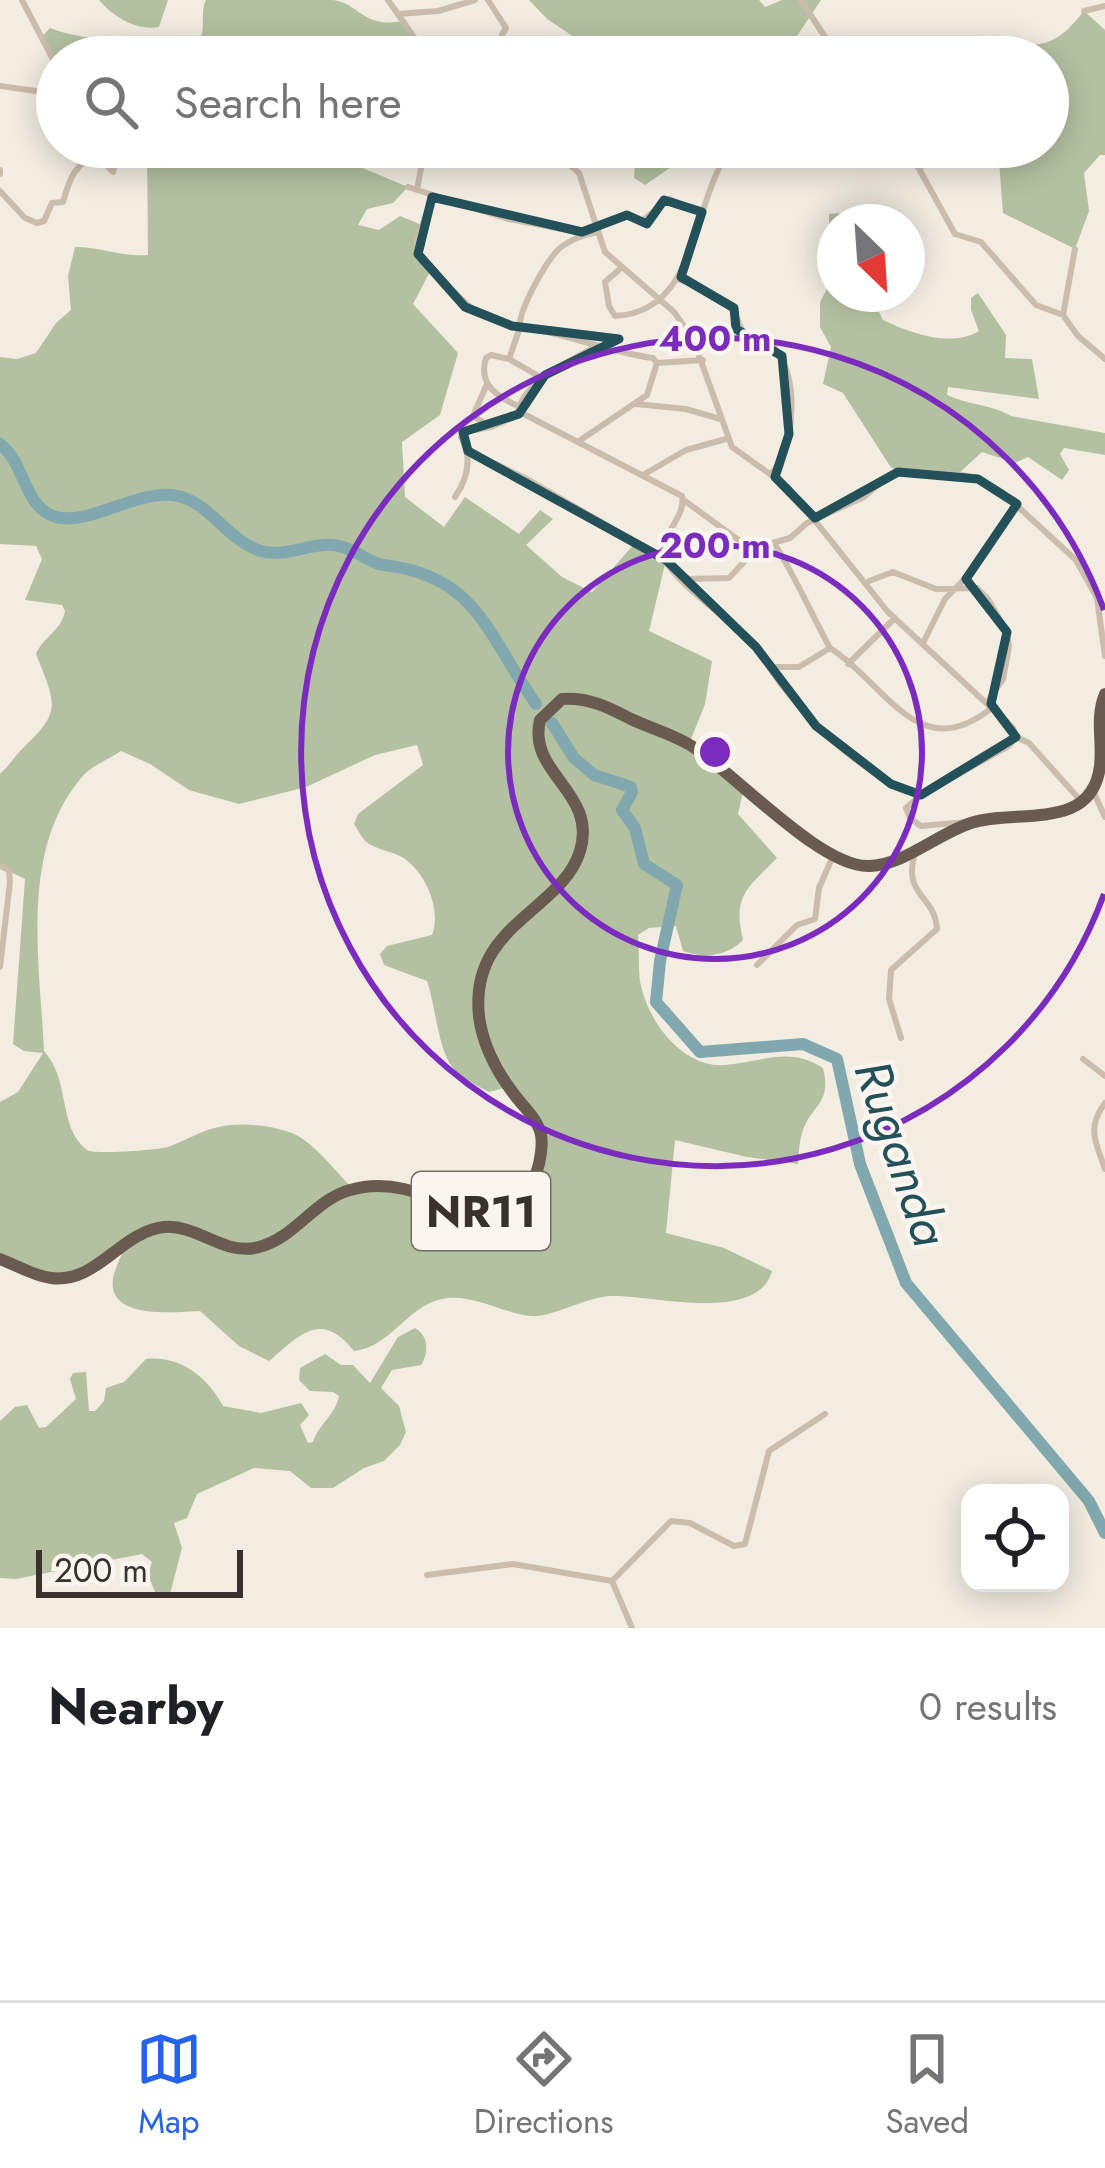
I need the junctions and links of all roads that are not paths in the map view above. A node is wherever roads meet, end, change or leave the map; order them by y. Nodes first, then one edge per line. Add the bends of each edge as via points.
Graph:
1 (22, 0) edge
2 (388, 0) edge
3 (475, 0) edge
4 (488, 0) edge
5 (801, 0) edge
6 (1105, 6) edge
7 (1084, 10) dead end
8 (398, 14) junction
9 (41, 36) edge
10 (413, 36) edge
11 (502, 36) edge
12 (824, 36) edge
13 (0, 86) edge
14 (36, 91) edge
15 (77, 168) edge
16 (418, 168) edge
17 (573, 168) edge
18 (717, 168) edge
19 (918, 168) edge
20 (0, 191) edge
21 (433, 197) junction
22 (702, 212) junction
23 (594, 231) junction
24 (1075, 249) dead end
25 (622, 267) junction
26 (677, 279) junction
27 (661, 301) junction
28 (1063, 316) junction
29 (520, 327) junction
30 (594, 347) junction
31 (509, 359) junction
32 (1105, 359) edge
33 (704, 360) junction
34 (657, 363) junction
35 (542, 379) junction
36 (487, 384) junction
37 (636, 404) junction
38 (520, 410) junction
39 (720, 419) junction
40 (491, 428) junction
41 (727, 439) junction
42 (579, 441) junction
43 (468, 451) junction
44 (771, 475) junction
45 (642, 476) junction
46 (455, 497) dead end
47 (685, 501) junction
48 (1017, 504) junction
49 (816, 518) junction
50 (774, 543) junction
51 (758, 547) junction
52 (666, 560) junction
53 (682, 578) junction
54 (868, 582) junction
55 (958, 587) junction
56 (895, 618) junction
57 (923, 643) junction
58 (830, 648) junction
59 (1105, 656) edge
60 (848, 664) junction
61 (769, 667) junction
62 (1105, 694) edge
63 (991, 704) junction
64 (1016, 736) junction
65 (1093, 789) junction
66 (921, 795) junction
67 (1082, 803) junction
68 (1105, 817) edge
69 (971, 823) junction
70 (916, 849) junction
71 (833, 856) junction
72 (0, 866) edge
73 (758, 965) dead end
74 (0, 967) edge
75 (902, 1038) dead end
76 (1083, 1059) dead end
77 (1105, 1076) edge
78 (1105, 1103) edge
79 (1105, 1169) edge
80 (0, 1259) edge
81 (825, 1414) dead end
82 (427, 1575) dead end
83 (612, 1581) junction
84 (632, 1628) edge

1 - 9 street
2 - 8 street
3 - 8 street
4 - 11 street via 506,28
5 - 12 street
6 - 7 street
8 - 10 street
13 - 14 street
15 - 20 street via 63,202 52,203 38,223
16 - 21 street via 412,189
17 - 23 street
18 - 22 street
19 - 28 street via 955,234 981,242 1036,305
21 - 23 street via 508,219
21 - 29 street via 418,254 465,307
22 - 23 street via 664,200 648,219 627,215
22 - 26 street
23 - 25 street
23 - 29 street via 552,257
24 - 28 street
25 - 27 street
25 - 27 street via 605,282 615,316
26 - 27 street
26 - 44 street via 734,308 742,334 773,346 789,369 790,434
27 - 33 street
28 - 32 street
29 - 30 street
29 - 31 street
30 - 34 street
30 - 35 street
31 - 35 street
31 - 36 street via 486,358
33 - 34 street
33 - 39 street
34 - 37 street via 652,387
35 - 38 street
36 - 38 street
36 - 40 street via 473,416
37 - 39 street
37 - 42 street
38 - 40 street
38 - 42 street
39 - 41 street
40 - 43 street via 463,432
41 - 44 street
41 - 45 street via 686,450
42 - 45 street
43 - 46 street
43 - 52 street
44 - 49 street
45 - 47 street
47 - 51 street
47 - 52 street
48 - 49 street via 978,479 898,472
48 - 55 street
48 - 59 street via 1084,571
49 - 50 street
49 - 54 street
50 - 51 street
50 - 58 street
51 - 53 street via 729,578
52 - 53 street
53 - 61 street
54 - 55 street via 893,572 930,588
54 - 56 street
55 - 57 street
55 - 63 street via 983,592 1007,632 1003,679
56 - 57 street
56 - 60 street
57 - 63 street
58 - 60 street
58 - 61 street via 799,667
60 - 63 street via 923,727 962,727
61 - 66 street via 816,725 891,784
62 - 65 highway
63 - 64 street
64 - 66 street
64 - 67 street
65 - 67 highway
65 - 68 street
66 - 69 street via 906,808 915,825
67 - 69 highway
69 - 70 highway
70 - 71 highway via 868,867
70 - 75 street via 910,878 937,929 891,970 889,999
71 - 73 street via 815,919 797,925
71 - 80 highway, NR11 via 689,744 593,701 562,699 540,719 538,742 581,812 582,844 566,876 500,938 479,998 493,1061 541,1135 538,1169 518,1198 491,1212 470,1211 375,1186 330,1197 252,1249 176,1226 144,1230 69,1278
72 - 74 street via 10,882
76 - 77 street
78 - 79 street via 1092,1129
81 - 83 street via 769,1451 745,1544 671,1522
82 - 83 street via 513,1564
83 - 84 street

